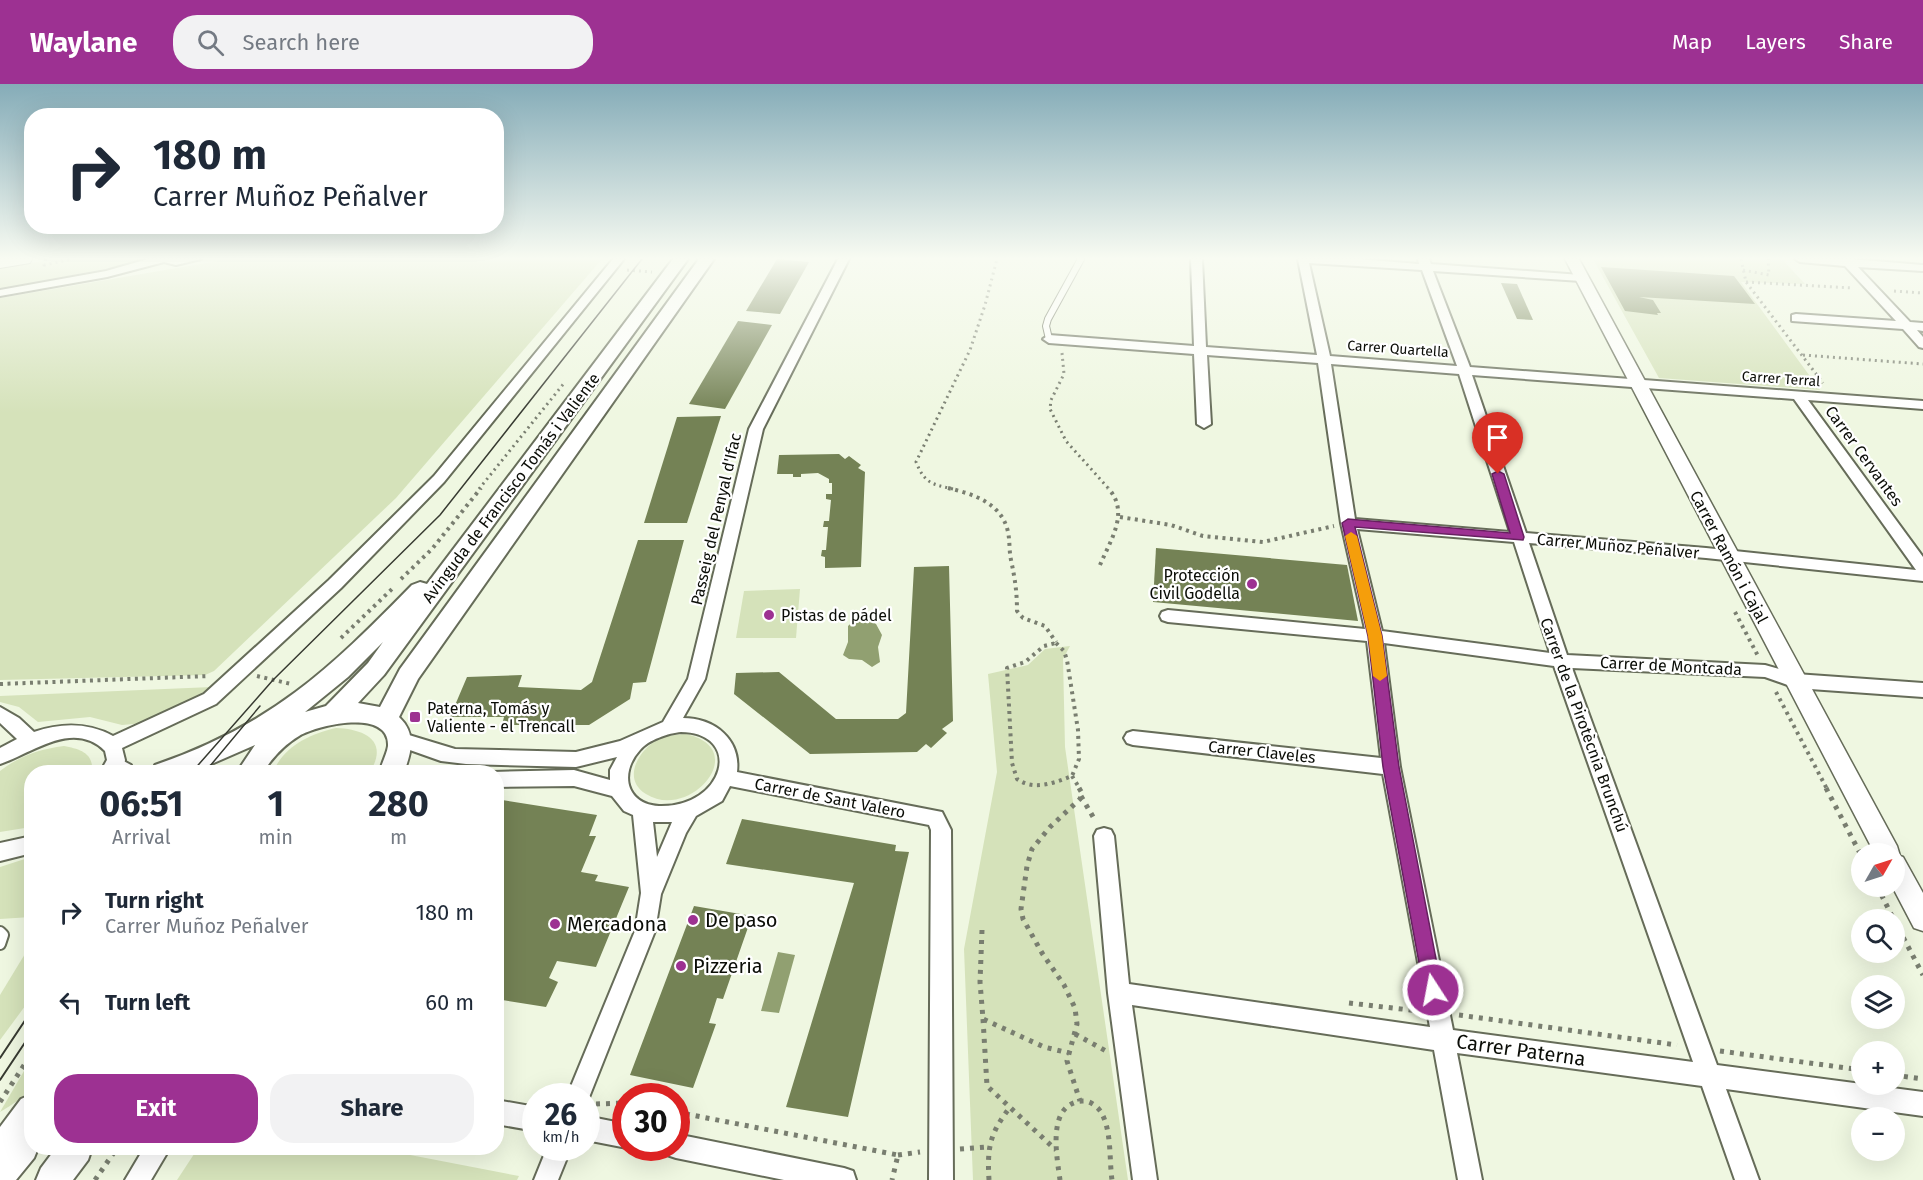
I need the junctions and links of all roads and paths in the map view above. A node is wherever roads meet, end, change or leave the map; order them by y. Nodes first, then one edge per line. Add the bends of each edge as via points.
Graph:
1 (577, 310) edge
2 (643, 310) edge
3 (670, 310) edge
4 (818, 310) edge
5 (985, 310) edge
6 (1053, 310) edge
7 (1198, 310) edge
8 (1314, 310) edge
9 (1442, 310) edge
10 (1598, 310) edge
11 (1768, 310) edge
12 (1891, 310) edge
13 (1796, 318) dead end
14 (1906, 326) junction
15 (1923, 327) edge
16 (1055, 340) junction
17 (1923, 344) edge
18 (1200, 351) junction
19 (1802, 355) junction
20 (1324, 359) junction
21 (1923, 364) edge
22 (1464, 369) junction
23 (571, 374) dead end
24 (1637, 384) junction
25 (1798, 396) junction
26 (1835, 398) junction
27 (1923, 405) edge
28 (1204, 424) dead end
29 (502, 500) junction
30 (1120, 517) junction
31 (1348, 523) junction
32 (1518, 537) junction
33 (1729, 556) junction
34 (1100, 565) dead end
35 (1923, 568) edge
36 (1923, 576) edge
37 (1168, 616) dead end
38 (1375, 636) junction
39 (339, 641) dead end
40 (1056, 643) junction
41 (1561, 661) junction
42 (241, 673) junction
43 (1796, 681) junction
44 (0, 684) edge
45 (1923, 690) edge
46 (288, 693) dead end
47 (335, 712) junction
48 (0, 714) edge
49 (669, 727) junction
50 (393, 729) junction
51 (1133, 738) dead end
52 (31, 741) junction
53 (634, 743) junction
54 (0, 757) edge
55 (116, 764) edge
56 (185, 765) edge
57 (255, 765) edge
58 (395, 765) edge
59 (1391, 767) junction
60 (1072, 776) junction
61 (726, 778) junction
62 (504, 779) edge
63 (619, 790) junction
64 (1081, 796) junction
65 (689, 811) junction
66 (642, 812) junction
67 (1104, 836) joint
68 (1882, 843) edge
69 (24, 846) edge
70 (0, 852) edge
71 (1905, 885) edge
72 (651, 894) junction
73 (1923, 919) edge
74 (982, 930) dead end
75 (0, 932) edge
76 (1905, 941) edge
77 (0, 944) edge
78 (1923, 975) edge
79 (1119, 993) junction
80 (1342, 1003) dead end
81 (1437, 1012) junction
82 (984, 1019) junction
83 (1075, 1034) junction
84 (1442, 1040) junction
85 (1700, 1048) junction
86 (1069, 1053) junction
87 (24, 1065) edge
88 (1129, 1066) junction
89 (1851, 1069) edge
90 (1709, 1076) junction
91 (1905, 1077) edge
92 (1923, 1079) edge
93 (591, 1083) edge
94 (1080, 1101) junction
95 (0, 1102) edge
96 (1923, 1104) edge
97 (1011, 1106) junction
98 (504, 1113) edge
99 (690, 1115) edge
100 (522, 1117) edge
101 (24, 1121) edge
102 (24, 1142) edge
103 (690, 1149) edge
104 (1057, 1151) junction
105 (0, 1154) edge
106 (71, 1155) edge
107 (112, 1155) edge
108 (153, 1155) edge
109 (554, 1161) edge
110 (0, 1174) edge
111 (53, 1180) edge
112 (95, 1180) edge
113 (136, 1180) edge
114 (546, 1180) edge
115 (844, 1180) edge
116 (892, 1180) edge
117 (940, 1180) edge
118 (989, 1180) edge
119 (1060, 1180) edge
120 (1112, 1180) edge
121 (1145, 1180) edge
122 (1470, 1180) edge
123 (1747, 1180) edge

1 - 42 street via 439,479
2 - 29 main road, Avinguda de Francisco Tomás i Valiente
3 - 50 main road, Avinguda de Francisco Tomás i Valiente via 408,675
4 - 49 street, Passeig del Penyal d'Ifac via 756,429 696,679
5 - 40 path via 958,380 916,462 929,483 970,493 998,511 1008,531 1017,582 1017,611 1023,618 1045,626
6 - 16 lane via 1046,326
7 - 18 street
8 - 20 street
9 - 22 street, Carrer de la Pirotècnia Brunchú
10 - 24 street, Carrer Ramón i Cajal
11 - 19 path
12 - 14 street
13 - 14 street
14 - 15 street
14 - 17 street
16 - 18 street, Carrer Quartella
16 - 30 path via 1064,374 1050,400 1050,409 1066,441 1116,497
18 - 20 street, Carrer Quartella
18 - 28 street
19 - 21 path
19 - 26 path
20 - 22 street, Carrer Quartella
20 - 31 street
22 - 24 street, Carrer Quartella
22 - 32 street, Carrer de la Pirotècnia Brunchú
23 - 39 path via 432,549
24 - 25 street, Carrer Terral
24 - 33 street, Carrer Ramón i Cajal
25 - 26 street, Carrer Terral
25 - 35 street, Carrer Cervantes
26 - 27 street, Carrer Terral
29 - 47 main road, Avinguda de Francisco Tomás i Valiente via 376,669
29 - 56 main road via 427,583 327,682 268,725 209,757
30 - 31 path via 1171,525 1203,536 1263,542
30 - 34 path
31 - 32 street, Carrer Muñoz Peñalver
31 - 38 street
32 - 33 street, Carrer Muñoz Peñalver
32 - 41 street, Carrer de la Pirotècnia Brunchú
33 - 36 street, Carrer Muñoz Peñalver
33 - 43 street, Carrer Ramón i Cajal
37 - 38 street, Carrer de Montcada
38 - 41 street, Carrer de Montcada
38 - 59 street
40 - 60 path via 1067,660 1078,730 1079,759
40 - 60 path via 1007,668 1012,763 1017,779 1025,785 1043,786
41 - 43 street, Carrer de Montcada via 1766,671
41 - 85 street, Carrer de la Pirotècnia Brunchú
42 - 44 path
42 - 46 path via 295,685
42 - 55 street
43 - 45 street, Carrer de Montcada
43 - 68 street, Carrer Ramón i Cajal
47 - 50 main road via 372,713
47 - 57 main road via 288,731 268,746
48 - 52 street
49 - 53 street
49 - 61 street via 687,725 716,735 726,747
50 - 53 street via 454,756 584,759
50 - 58 main road, Avinguda de Francisco Tomás i Valiente via 399,754
51 - 59 street, Carrer Claveles
52 - 54 street
52 - 55 street via 80,732 99,736
53 - 63 street via 622,759 617,775
59 - 81 street
60 - 64 path
61 - 65 street via 713,796
61 - 117 street, Carrer de Sant Valero via 935,818 941,830
62 - 63 street via 574,778
63 - 66 street via 627,803
64 - 67 path
64 - 83 path via 1032,849 1021,909 1036,943 1072,999 1077,1014
65 - 66 street via 661,816
65 - 72 street
66 - 72 street
67 - 79 street
69 - 70 street
71 - 73 street
72 - 93 street via 645,931
74 - 82 path via 980,982
75 - 77 lane
76 - 78 path
79 - 84 street, Carrer Paterna
79 - 88 street
80 - 81 path
81 - 84 street
81 - 85 path
82 - 86 path via 1044,1047
82 - 97 path via 987,1086
83 - 86 path
83 - 88 path
84 - 90 street, Carrer Paterna
84 - 122 street
85 - 89 path
85 - 90 street, Carrer de la Pirotècnia Brunchú
86 - 94 path via 1067,1061
87 - 95 path
88 - 121 street
90 - 96 street, Carrer Paterna
90 - 123 street, Carrer de la Pirotècnia Brunchú
91 - 92 path
94 - 104 path via 1069,1105 1059,1116
94 - 120 path via 1092,1103 1101,1112
97 - 104 path
97 - 118 path via 987,1147
98 - 100 street
99 - 116 path via 898,1155
101 - 105 main road
102 - 110 main road
103 - 115 street
104 - 119 path
106 - 111 main road
107 - 112 path
108 - 113 street
109 - 114 street

